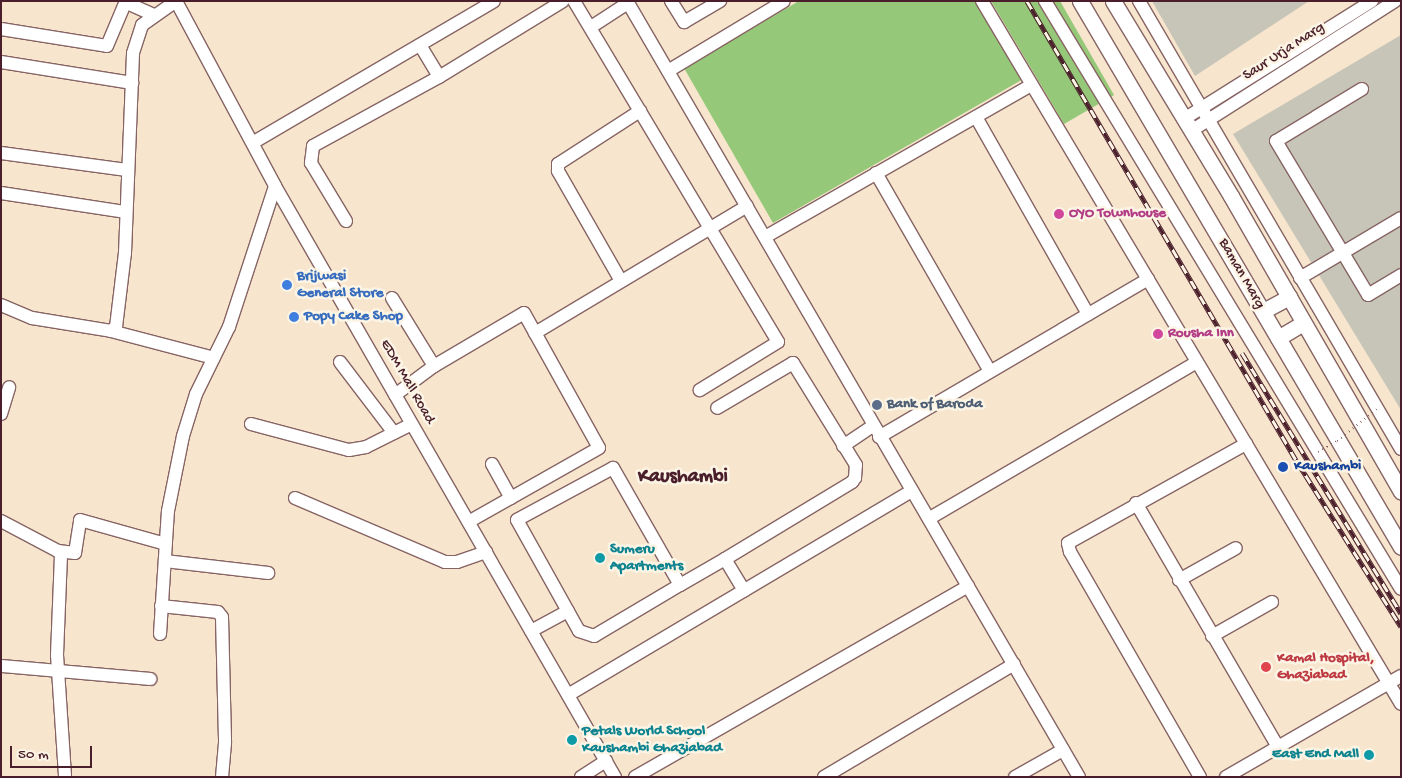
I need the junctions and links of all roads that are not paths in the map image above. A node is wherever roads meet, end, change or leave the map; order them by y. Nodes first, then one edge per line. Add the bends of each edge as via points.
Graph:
1 (176, 1) edge
2 (494, 1) edge
3 (563, 1) edge
4 (574, 1) edge
5 (671, 1) edge
6 (720, 1) edge
7 (784, 1) edge
8 (982, 1) edge
9 (1045, 1) edge
10 (1080, 1) edge
11 (1113, 1) edge
12 (1139, 1) edge
13 (1372, 1) edge
14 (1395, 1) edge
15 (126, 2) edge
16 (628, 2) edge
17 (154, 16) junction
18 (591, 27) junction
19 (1, 29) edge
20 (420, 45) junction
21 (1, 62) edge
22 (668, 71) junction
23 (439, 77) junction
24 (132, 83) junction
25 (1032, 84) junction
26 (1362, 89) dead end
27 (1200, 109) junction
28 (640, 111) junction
29 (976, 116) junction
30 (1207, 120) junction
31 (1188, 125) junction
32 (254, 142) junction
33 (1, 153) edge
34 (127, 170) junction
35 (876, 173) junction
36 (275, 186) junction
37 (1, 193) edge
38 (747, 206) junction
39 (125, 212) junction
40 (1401, 218) edge
41 (346, 221) dead end
42 (710, 229) junction
43 (765, 237) junction
44 (1343, 252) junction
45 (1401, 275) edge
46 (1300, 278) junction
47 (1148, 279) junction
48 (621, 281) junction
49 (1289, 297) junction
50 (392, 298) dead end
51 (1, 305) edge
52 (1263, 311) junction
53 (1088, 314) junction
54 (1303, 323) junction
55 (111, 331) junction
56 (536, 333) junction
57 (1278, 338) junction
58 (214, 358) junction
59 (340, 362) dead end
60 (1197, 362) junction
61 (434, 366) junction
62 (990, 371) junction
63 (9, 387) dead end
64 (700, 390) dead end
65 (395, 395) junction
66 (717, 408) dead end
67 (1, 414) edge
68 (250, 424) dead end
69 (412, 424) junction
70 (876, 431) junction
71 (394, 433) junction
72 (1246, 444) junction
73 (843, 446) junction
74 (1401, 449) edge
75 (492, 464) dead end
76 (912, 491) junction
77 (1401, 492) edge
78 (295, 498) dead end
79 (511, 498) junction
80 (1136, 503) junction
81 (930, 518) junction
82 (1, 521) edge
83 (468, 522) junction
84 (166, 544) junction
85 (1401, 547) edge
86 (1236, 548) dead end
87 (58, 551) junction
88 (486, 552) junction
89 (725, 558) junction
90 (165, 561) junction
91 (268, 573) dead end
92 (1179, 580) junction
93 (680, 585) junction
94 (968, 586) junction
95 (1401, 589) edge
96 (744, 591) junction
97 (1272, 602) dead end
98 (161, 606) junction
99 (568, 611) junction
100 (531, 632) junction
101 (160, 634) dead end
102 (1212, 636) junction
103 (1014, 664) junction
104 (1, 666) edge
105 (57, 673) junction
106 (1401, 676) edge
107 (150, 679) dead end
108 (1388, 684) junction
109 (568, 695) junction
110 (1401, 704) edge
111 (1278, 747) junction
112 (1063, 750) junction
113 (606, 761) junction
114 (64, 777) edge
115 (222, 777) edge
116 (581, 777) edge
117 (615, 777) edge
118 (635, 777) edge
119 (824, 777) edge
120 (1015, 777) edge
121 (1079, 777) edge
122 (1200, 777) edge
123 (1226, 777) edge

1 - 17 street
1 - 32 street, EDM Mall Road
2 - 20 street
3 - 23 street
4 - 18 street
5 - 6 street via 684,22
7 - 22 street
8 - 25 street
9 - 95 street
10 - 52 main road, Baman Marg
11 - 31 main road, Baman Marg
12 - 27 street
13 - 27 street, Saur Urja Marg
14 - 30 street, Saur Urja Marg
15 - 17 street
15 - 19 street via 107,46
16 - 18 street
16 - 22 street
17 - 24 street via 139,29 133,53
18 - 28 street
20 - 23 street
20 - 32 street
21 - 24 street
22 - 38 street
23 - 41 street via 313,146 311,163
24 - 34 street
25 - 29 street
25 - 47 street
26 - 44 street via 1276,141
27 - 30 street
27 - 31 street, Saur Urja Marg
28 - 42 street
28 - 48 street via 558,164 558,171
29 - 35 street
29 - 53 street
30 - 31 street, Saur Urja Marg
30 - 46 street
31 - 49 main road, Baman Marg
32 - 36 street, EDM Mall Road
33 - 34 street
34 - 39 street
35 - 43 street
35 - 62 street
36 - 58 street via 229,328
36 - 65 street, EDM Mall Road
37 - 39 street
38 - 42 street
38 - 43 street
39 - 55 street via 119,321
40 - 44 street
42 - 48 street
42 - 64 street via 778,342
43 - 70 street
44 - 45 street via 1368,295
44 - 46 street
46 - 74 street
47 - 53 street
47 - 60 street
48 - 56 street
49 - 52 main road
49 - 54 main road, Baman Marg
50 - 61 street
51 - 55 street via 32,318
52 - 57 main road, Baman Marg
53 - 62 street
54 - 57 main road
54 - 77 main road, Baman Marg
55 - 58 street
56 - 61 street via 524,313
56 - 79 street via 599,448
57 - 85 main road, Baman Marg
58 - 84 street via 196,394 183,436 168,510
59 - 71 street
60 - 72 street
60 - 81 street
61 - 65 street
62 - 70 street
63 - 67 street
65 - 69 street, EDM Mall Road
66 - 73 street via 793,363
68 - 71 street via 349,450 366,447
69 - 71 street
69 - 83 street, EDM Mall Road
70 - 73 street
70 - 76 street
72 - 80 street
72 - 108 street
73 - 89 street via 856,465 852,482
75 - 79 street
76 - 81 street
76 - 96 street
78 - 88 street via 445,562 457,562
79 - 83 street
80 - 92 street
80 - 122 street via 1071,539 1068,548
81 - 94 street
82 - 87 street
83 - 88 street, EDM Mall Road
84 - 87 street via 80,520 75,553
84 - 90 street
86 - 92 street
87 - 105 street via 61,555
88 - 100 street, EDM Mall Road
89 - 93 street
89 - 96 street
90 - 91 street
90 - 98 street
92 - 102 street
93 - 99 street via 594,636 580,631
93 - 99 street via 613,468 517,520
94 - 103 street
94 - 118 street
96 - 109 street
97 - 102 street
98 - 101 street
98 - 115 street via 218,612 222,617 225,743
99 - 100 street
100 - 109 street, EDM Mall Road
102 - 111 street
103 - 112 street
103 - 119 street
104 - 105 street
105 - 107 street
105 - 114 street
106 - 108 street
108 - 110 street
108 - 111 street
109 - 113 street, EDM Mall Road
111 - 123 street
112 - 120 street
112 - 121 street
113 - 116 street
113 - 117 street, EDM Mall Road

